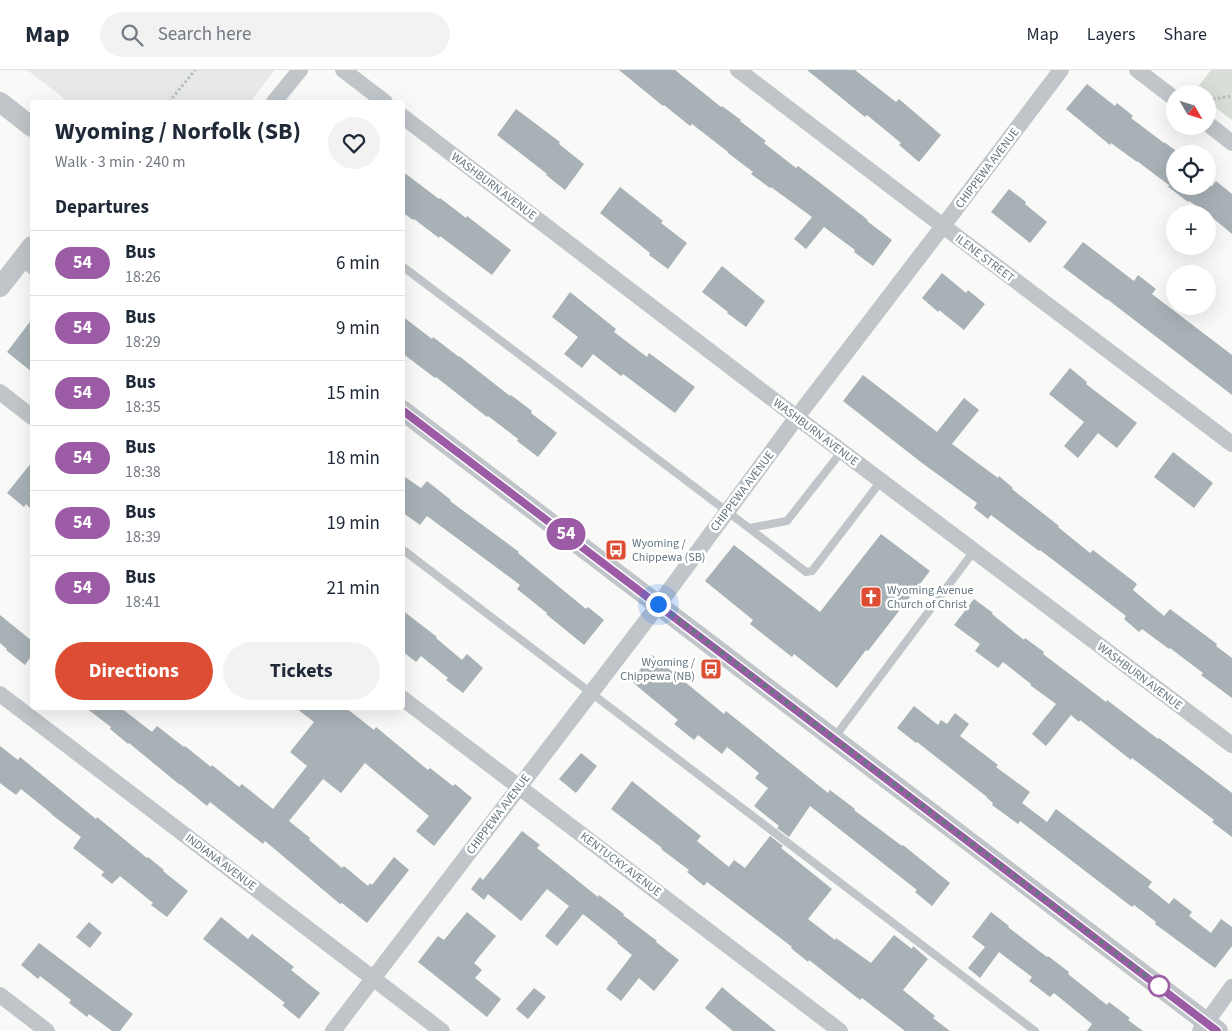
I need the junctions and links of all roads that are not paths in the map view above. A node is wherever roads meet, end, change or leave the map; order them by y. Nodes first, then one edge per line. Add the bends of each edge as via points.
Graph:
1 (300, 70) edge
2 (342, 70) edge
3 (738, 70) edge
4 (1061, 70) edge
5 (1137, 70) edge
6 (1166, 92) edge
7 (276, 100) edge
8 (382, 100) edge
9 (0, 102) edge
10 (405, 118) edge
11 (30, 125) edge
12 (1216, 130) edge
13 (1232, 143) edge
14 (943, 226) junction
15 (30, 253) edge
16 (26, 266) edge
17 (405, 268) edge
18 (0, 287) edge
19 (0, 392) edge
20 (405, 412) edge
21 (30, 415) edge
22 (797, 417) junction
23 (1232, 444) edge
24 (842, 451) junction
25 (881, 481) junction
26 (727, 512) junction
27 (749, 528) junction
28 (405, 551) edge
29 (974, 551) junction
30 (658, 604) junction
31 (591, 692) junction
32 (0, 694) edge
33 (405, 700) edge
34 (834, 738) junction
35 (1232, 745) edge
36 (519, 786) junction
37 (373, 978) junction
38 (1232, 988) edge
39 (0, 995) edge
40 (1208, 1028) edge
41 (47, 1031) edge
42 (333, 1031) edge
43 (442, 1031) edge
44 (840, 1031) edge
45 (1035, 1031) edge

1 - 7 street
2 - 8 street
3 - 14 street, ILENE STREET
4 - 14 street, CHIPPEWA AVENUE
5 - 6 street
9 - 11 street
10 - 22 street, WASHBURN AVENUE
12 - 13 street
14 - 22 street, CHIPPEWA AVENUE
14 - 23 street, ILENE STREET
15 - 16 street
16 - 18 street
17 - 26 lane
19 - 21 street
20 - 30 street
22 - 24 street, WASHBURN AVENUE
22 - 26 street, CHIPPEWA AVENUE
24 - 25 street, WASHBURN AVENUE
24 - 27 lane via 787,521
25 - 27 lane via 812,570 806,572
25 - 29 street, WASHBURN AVENUE
26 - 27 lane
26 - 30 street, CHIPPEWA AVENUE
28 - 31 lane
29 - 34 lane
29 - 35 street, WASHBURN AVENUE
30 - 31 street, CHIPPEWA AVENUE
30 - 34 street
31 - 36 street, CHIPPEWA AVENUE
31 - 45 lane
32 - 37 street, INDIANA AVENUE
33 - 36 street, KENTUCKY AVENUE
34 - 40 street
36 - 37 street, CHIPPEWA AVENUE
36 - 44 street, KENTUCKY AVENUE
37 - 42 street, CHIPPEWA AVENUE
37 - 43 street, INDIANA AVENUE
38 - 40 street
39 - 41 street

